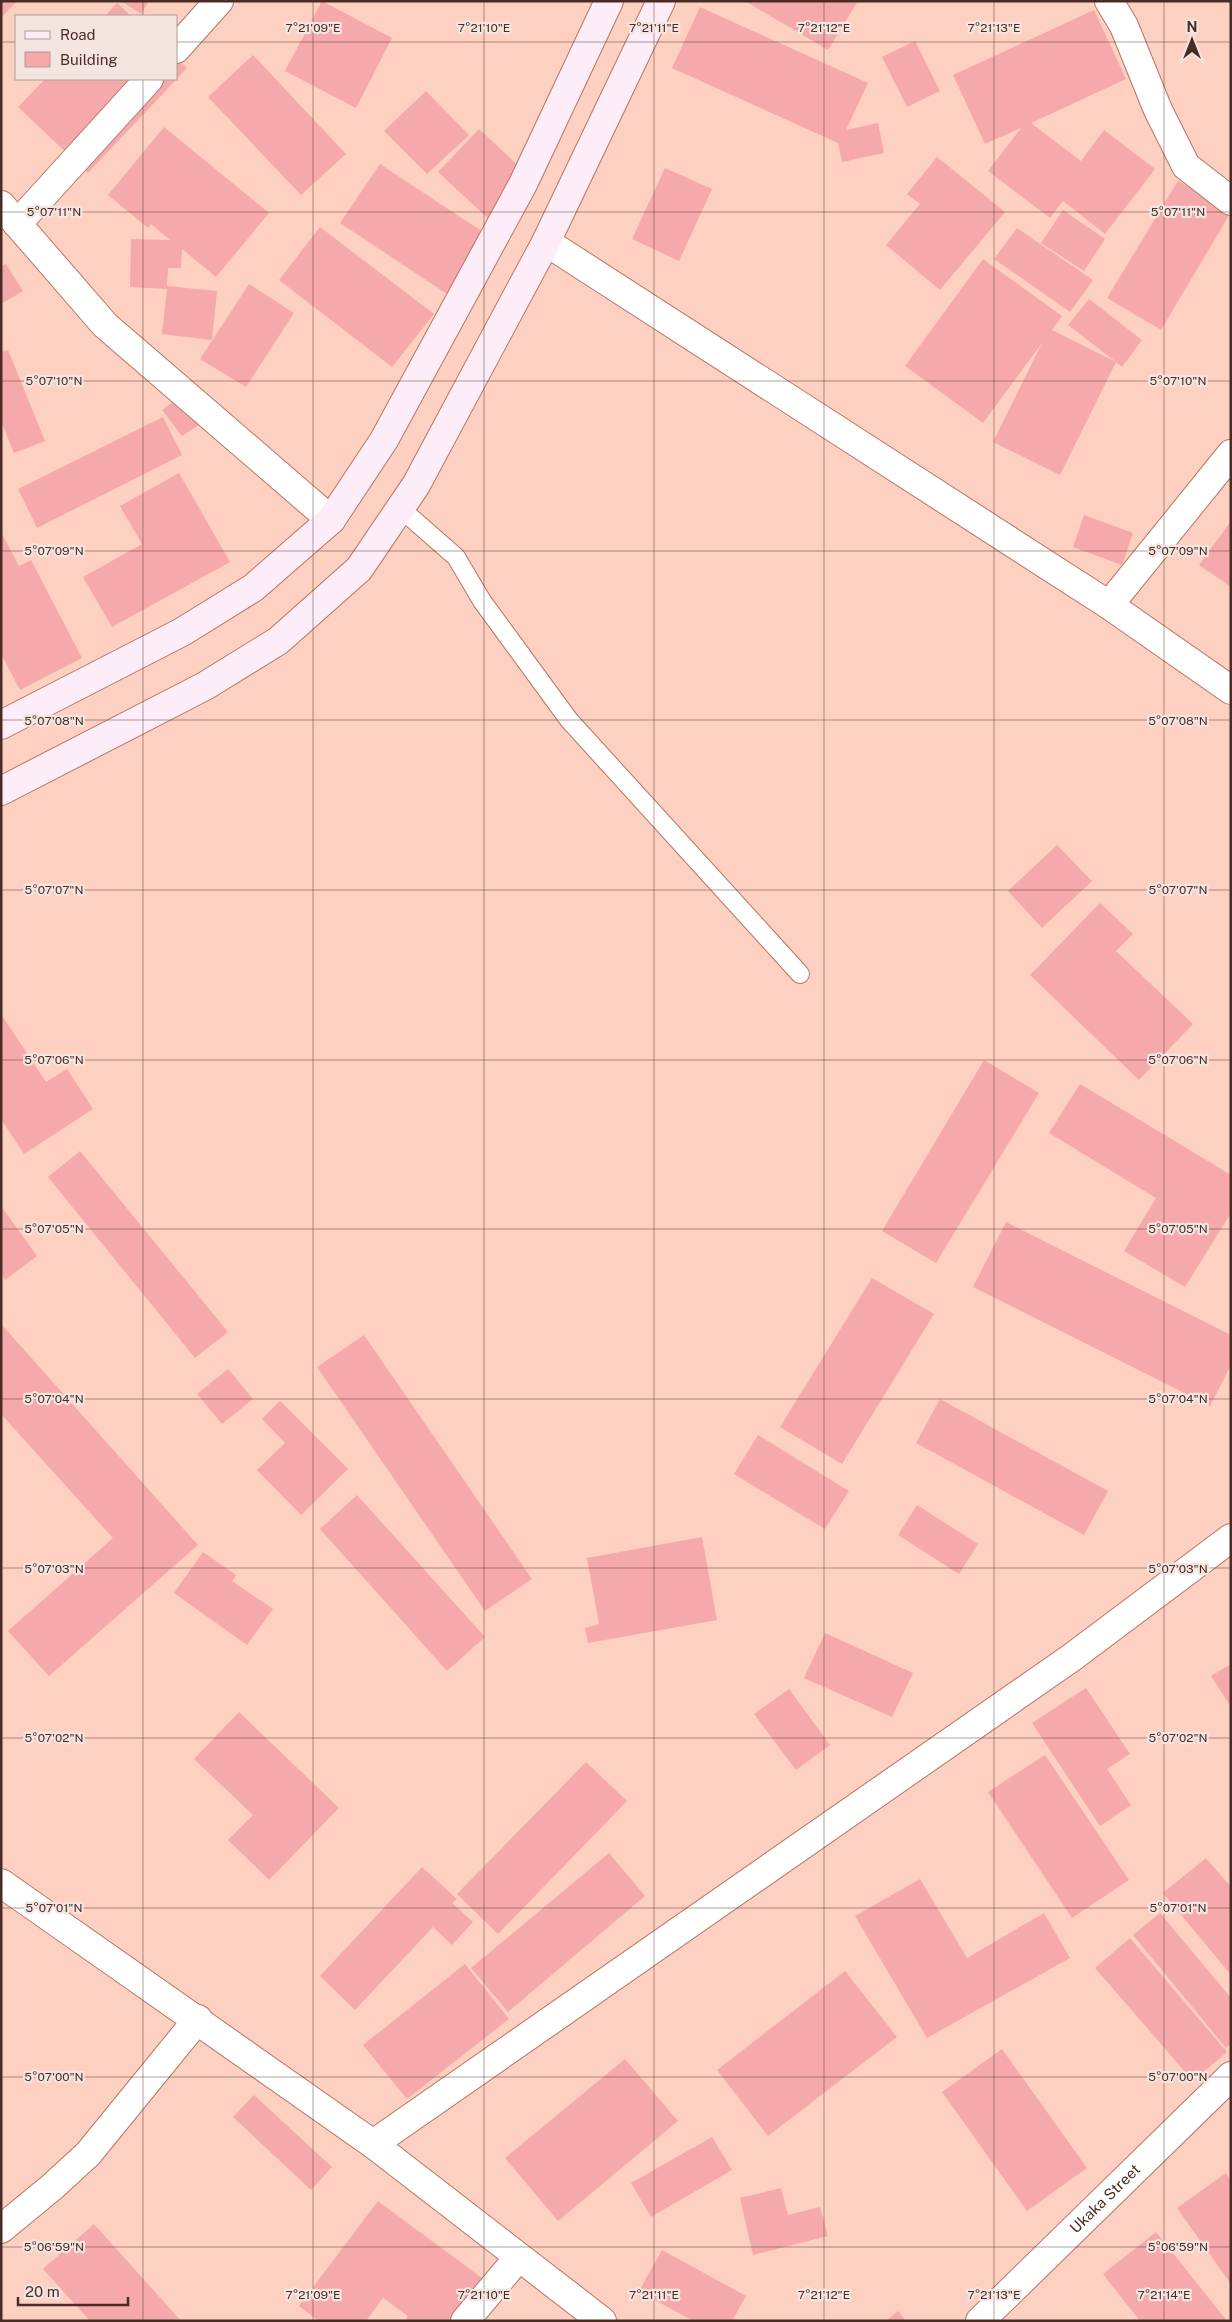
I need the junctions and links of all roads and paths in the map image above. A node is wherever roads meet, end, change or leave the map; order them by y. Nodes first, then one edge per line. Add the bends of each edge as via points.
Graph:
1 (219, 1) edge
2 (609, 1) edge
3 (661, 1) edge
4 (1109, 1) edge
5 (178, 47) edge
6 (148, 80) edge
7 (1231, 201) edge
8 (9, 214) edge
9 (546, 242) junction
10 (1231, 454) edge
11 (400, 508) junction
12 (331, 520) junction
13 (1109, 605) junction
14 (1231, 690) edge
15 (1, 725) edge
16 (1, 791) edge
17 (800, 974) dead end
18 (1231, 1538) edge
19 (1, 1883) edge
20 (198, 2019) junction
21 (1231, 2076) edge
22 (373, 2144) junction
23 (1, 2228) edge
24 (518, 2258) junction
25 (465, 2321) edge
26 (602, 2321) edge
27 (980, 2321) edge

1 - 5 street
2 - 12 main road via 523,184 384,440
3 - 9 main road
4 - 7 street via 1124,26 1158,110 1186,166
6 - 8 street
8 - 12 street via 105,325
9 - 11 main road via 416,485
9 - 13 street
10 - 13 street
11 - 16 main road via 359,569 278,641 205,686
11 - 17 lane via 456,557 482,601 569,720
12 - 15 main road via 253,588 182,632
13 - 14 street
18 - 22 street via 1071,1658
19 - 20 street
20 - 22 street
20 - 23 street via 88,2154
21 - 27 street, Ukaka Street
22 - 24 street
24 - 25 street
24 - 26 street

